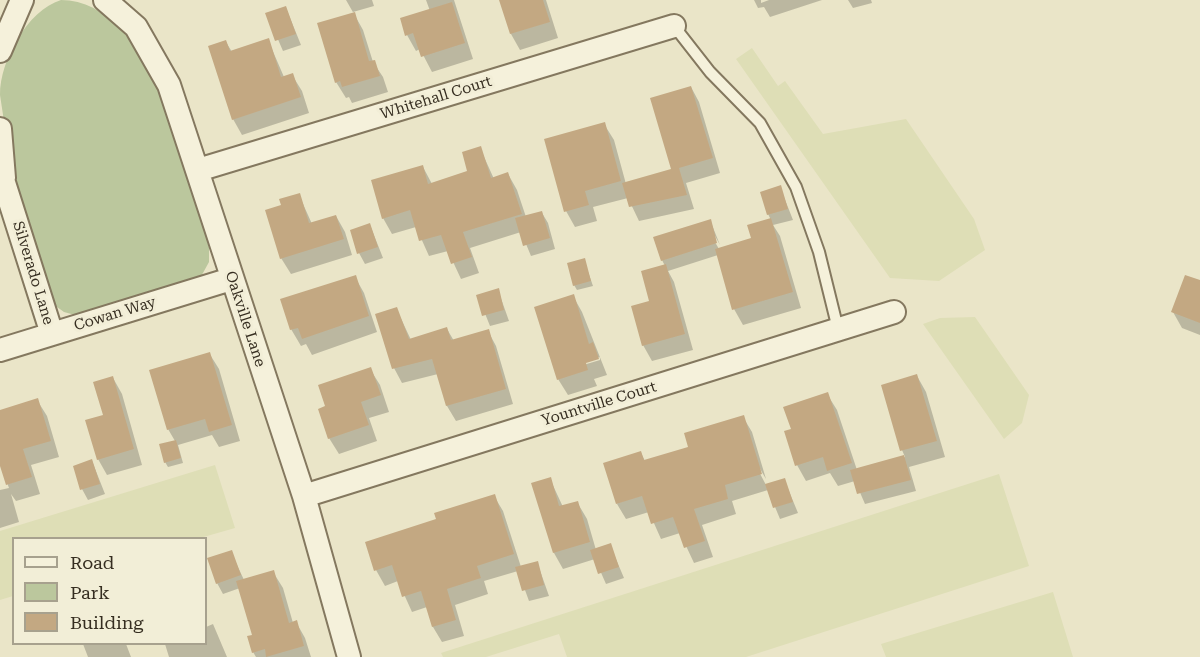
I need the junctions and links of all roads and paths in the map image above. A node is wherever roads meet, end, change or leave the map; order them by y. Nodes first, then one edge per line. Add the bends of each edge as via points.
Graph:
1 (22, 0) edge
2 (105, 0) edge
3 (674, 26) joint
4 (0, 51) edge
5 (0, 129) edge
6 (198, 170) junction
7 (2, 174) edge
8 (231, 279) junction
9 (894, 312) dead end
10 (838, 329) junction
11 (52, 334) junction
12 (0, 350) edge
13 (304, 496) junction
14 (350, 657) edge

1 - 4 street
2 - 6 street, Oakville Lane via 136,27 169,85
3 - 6 street, Whitehall Court
3 - 10 lane via 710,72 760,123 796,187 819,252
5 - 7 street, Silverado Lane
6 - 8 street, Oakville Lane
7 - 11 street, Silverado Lane
8 - 11 street, Cowan Way
8 - 13 street, Oakville Lane
9 - 10 street, Yountville Court
10 - 13 street, Yountville Court
11 - 12 street, Cowan Way
13 - 14 street, Oakville Lane

